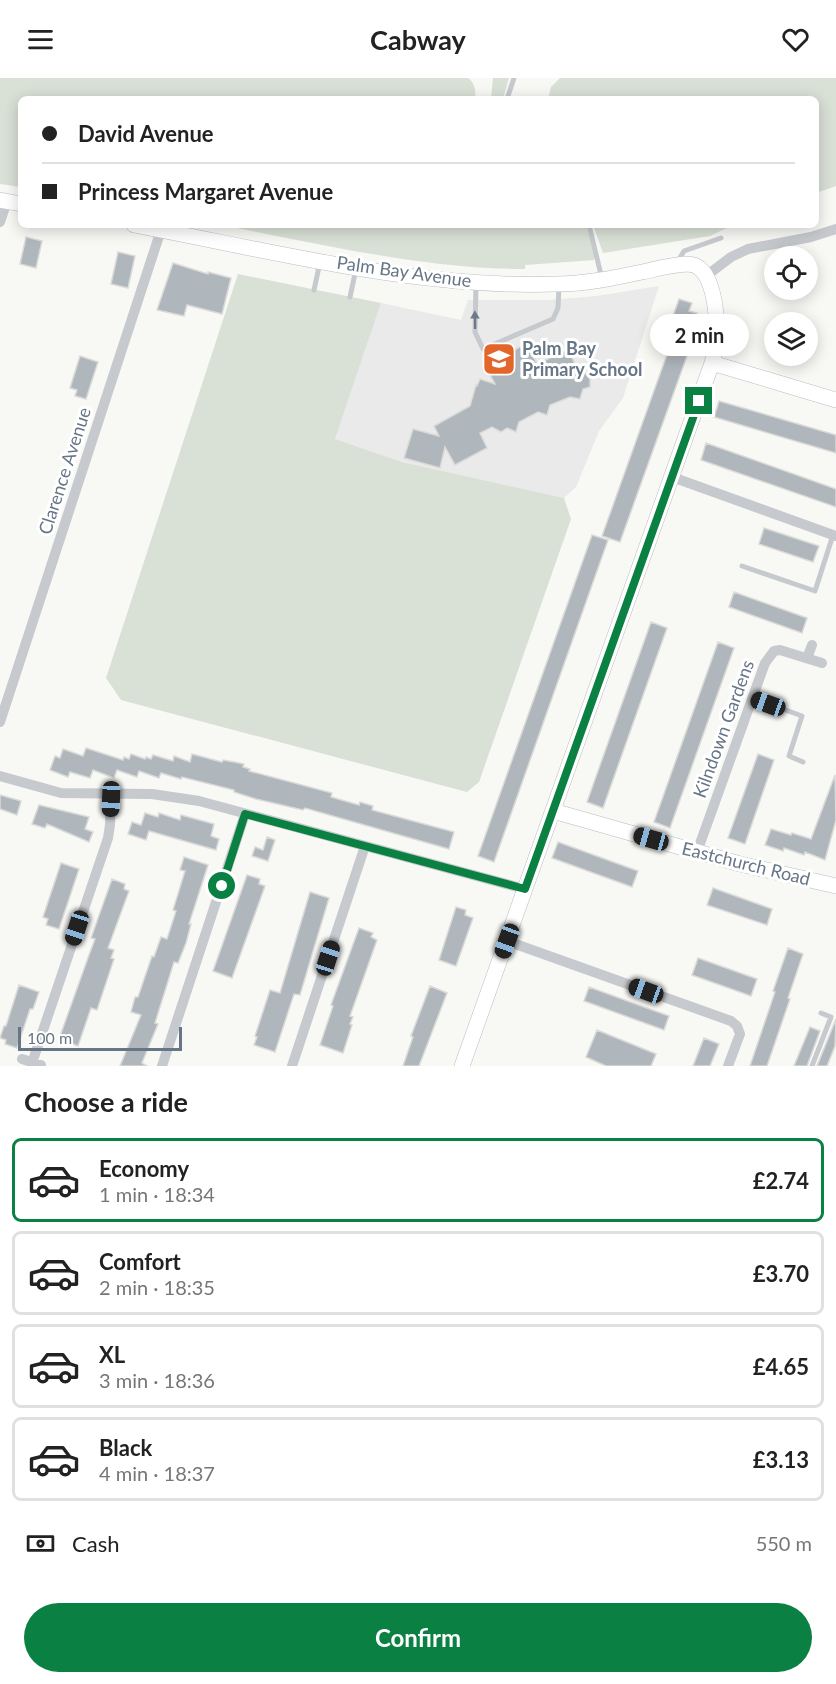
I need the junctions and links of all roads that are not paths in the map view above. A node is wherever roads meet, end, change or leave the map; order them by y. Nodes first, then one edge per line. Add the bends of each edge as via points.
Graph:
1 (514, 78) edge
2 (508, 96) edge
3 (9, 202) edge
4 (0, 222) edge
5 (150, 228) edge
6 (590, 228) edge
7 (836, 229) edge
8 (161, 230) junction
9 (721, 238) dead end
10 (320, 260) junction
11 (675, 265) junction
12 (356, 267) junction
13 (706, 276) junction
14 (602, 279) junction
15 (477, 283) junction
16 (559, 284) junction
17 (314, 290) dead end
18 (350, 297) dead end
19 (712, 363) junction
20 (836, 400) edge
21 (672, 477) junction
22 (834, 536) edge
23 (742, 566) dead end
24 (812, 645) dead end
25 (807, 658) junction
26 (822, 663) dead end
27 (6, 686) edge
28 (751, 698) junction
29 (0, 722) edge
30 (803, 762) dead end
31 (0, 776) edge
32 (111, 794) junction
33 (553, 811) junction
34 (245, 814) junction
35 (365, 846) junction
36 (697, 852) junction
37 (836, 886) edge
38 (525, 889) junction
39 (507, 941) junction
40 (820, 1013) dead end
41 (32, 1062) edge
42 (162, 1066) edge
43 (292, 1066) edge
44 (462, 1066) edge
45 (728, 1066) edge
46 (812, 1066) edge

1 - 2 lane
3 - 4 street
5 - 8 main road, Palm Bay Avenue
6 - 14 lane
7 - 13 street via 748,249 731,256
8 - 10 main road, Palm Bay Avenue
8 - 27 street, Clarence Avenue
9 - 11 lane via 684,251
10 - 12 main road, Palm Bay Avenue
10 - 17 lane
11 - 13 main road, Palm Bay Avenue via 690,264
11 - 14 main road, Palm Bay Avenue
12 - 15 main road, Palm Bay Avenue
12 - 18 lane
13 - 19 main road via 717,322
14 - 16 main road, Palm Bay Avenue
15 - 16 main road, Palm Bay Avenue
16 -> 15 lane via 558,308 553,319 483,349 475,332
19 - 20 main road
19 - 21 main road
21 - 22 street
21 - 33 main road
22 - 23 lane via 815,591
24 - 25 street
25 - 26 street, Kilndown Gardens
25 - 28 street, Kilndown Gardens via 774,651 768,656
27 - 29 street, Clarence Avenue
28 - 30 lane via 802,716 789,756
28 - 36 street, Kilndown Gardens
31 - 32 street via 61,793
32 - 34 street via 178,797
32 - 41 street via 108,838
33 - 36 main road, Eastchurch Road
33 - 38 main road
34 - 35 street
34 - 42 street
35 - 38 street
35 - 43 street
36 - 37 main road, Eastchurch Road
38 - 39 main road
39 - 44 main road
39 - 45 street via 731,1021 740,1034
40 - 46 lane via 831,1017

